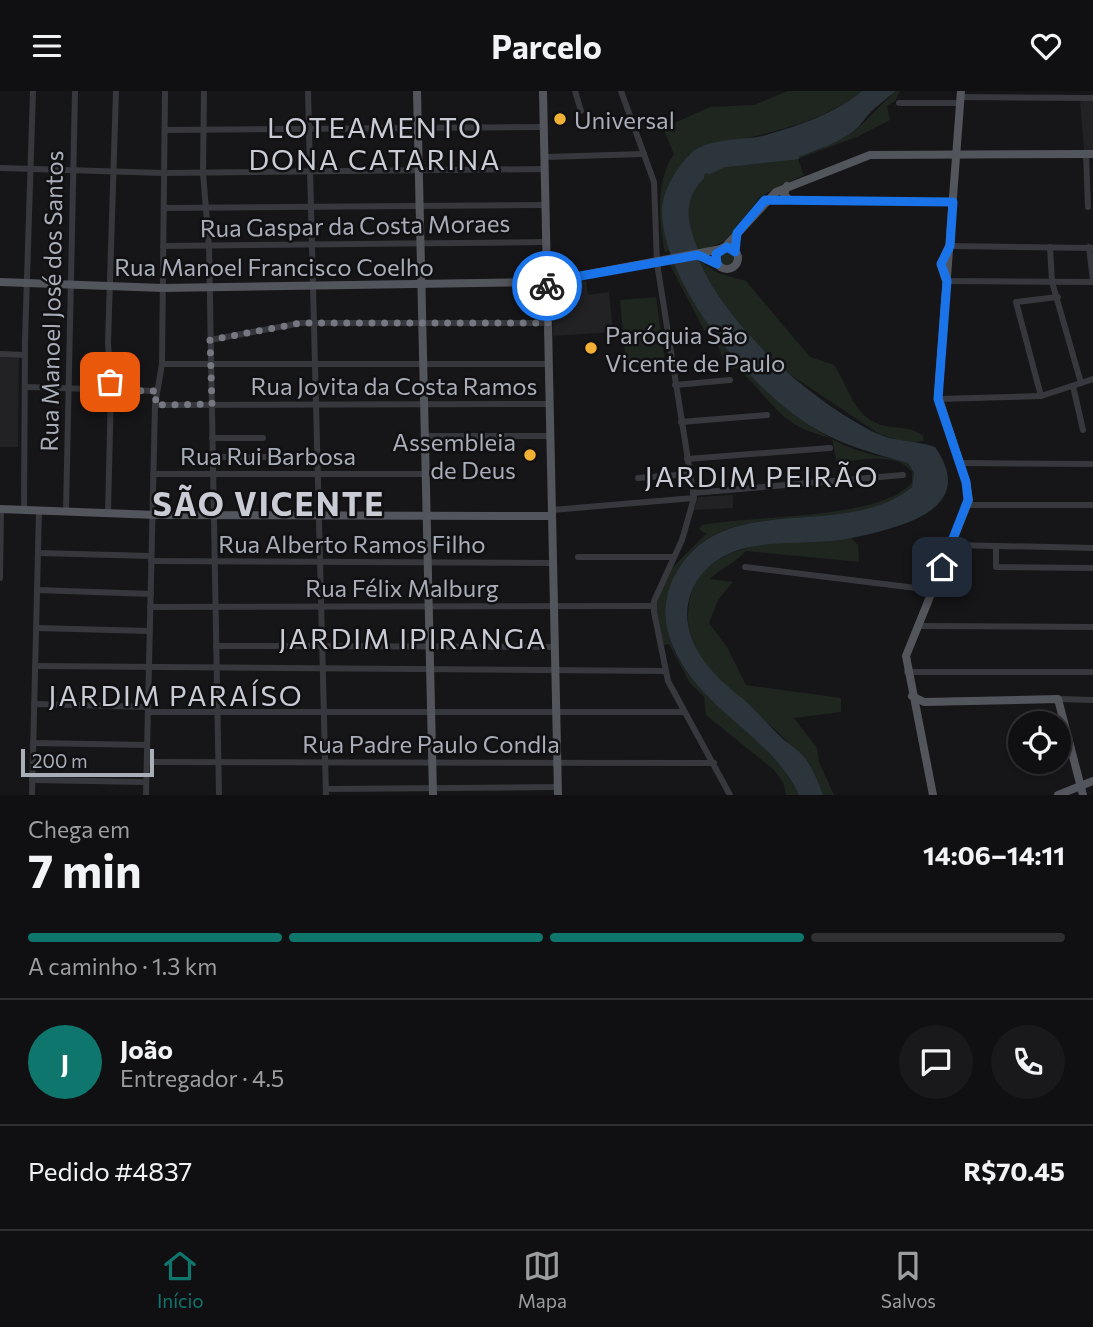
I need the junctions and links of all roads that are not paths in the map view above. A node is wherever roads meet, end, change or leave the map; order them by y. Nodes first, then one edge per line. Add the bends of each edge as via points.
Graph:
1 (33, 91) edge
2 (75, 91) edge
3 (116, 91) edge
4 (165, 91) edge
5 (204, 91) edge
6 (308, 91) edge
7 (417, 91) edge
8 (543, 91) edge
9 (575, 91) edge
10 (621, 91) edge
11 (961, 97) edge
12 (1093, 98) edge
13 (899, 103) dead end
14 (581, 111) dead end
15 (544, 127) junction
16 (418, 128) junction
17 (203, 129) junction
18 (309, 129) junction
19 (165, 130) junction
20 (957, 153) junction
21 (644, 154) junction
22 (1090, 154) edge
23 (545, 157) junction
24 (0, 168) edge
25 (31, 169) junction
26 (545, 169) junction
27 (73, 170) junction
28 (419, 170) junction
29 (114, 172) junction
30 (311, 172) junction
31 (164, 173) junction
32 (203, 173) junction
33 (787, 186) junction
34 (765, 200) junction
35 (789, 200) junction
36 (953, 202) junction
37 (546, 205) junction
38 (420, 206) junction
39 (312, 207) junction
40 (1087, 207) dead end
41 (164, 208) junction
42 (206, 208) junction
43 (737, 233) junction
44 (547, 242) junction
45 (421, 243) junction
46 (313, 245) junction
47 (163, 246) junction
48 (209, 246) junction
49 (950, 246) junction
50 (1050, 247) junction
51 (1091, 247) edge
52 (722, 248) junction
53 (735, 252) junction
54 (697, 255) junction
55 (657, 263) junction
56 (717, 264) junction
57 (947, 281) junction
58 (1093, 281) edge
59 (0, 282) edge
60 (547, 282) junction
61 (1052, 282) junction
62 (27, 283) junction
63 (422, 284) junction
64 (69, 285) junction
65 (110, 286) junction
66 (315, 286) junction
67 (209, 287) junction
68 (163, 288) junction
69 (1058, 297) junction
70 (316, 323) junction
71 (422, 323) junction
72 (548, 323) junction
73 (210, 340) junction
74 (0, 354) edge
75 (25, 355) junction
76 (549, 363) junction
77 (162, 364) junction
78 (211, 364) junction
79 (317, 364) junction
80 (423, 364) junction
81 (1093, 379) edge
82 (730, 380) dead end
83 (675, 385) junction
84 (1077, 385) junction
85 (26, 387) junction
86 (69, 388) junction
87 (111, 390) junction
88 (157, 391) junction
89 (1041, 396) junction
90 (938, 399) junction
91 (212, 404) junction
92 (317, 404) junction
93 (424, 404) junction
94 (550, 404) junction
95 (155, 405) junction
96 (767, 415) dead end
97 (681, 422) junction
98 (1083, 430) dead end
99 (425, 436) junction
100 (551, 436) junction
101 (212, 438) junction
102 (262, 438) dead end
103 (830, 448) dead end
104 (213, 457) junction
105 (288, 457) dead end
106 (687, 459) junction
107 (960, 463) junction
108 (1093, 464) edge
109 (153, 474) junction
110 (213, 474) junction
111 (319, 474) junction
112 (425, 474) junction
113 (689, 474) junction
114 (903, 475) dead end
115 (638, 478) dead end
116 (693, 496) junction
117 (968, 505) junction
118 (1093, 505) edge
119 (1, 509) edge
120 (24, 510) junction
121 (39, 510) junction
122 (65, 511) junction
123 (108, 512) junction
124 (552, 513) junction
125 (152, 514) junction
126 (214, 516) junction
127 (320, 516) junction
128 (427, 516) junction
129 (951, 545) junction
130 (996, 547) junction
131 (1093, 548) edge
132 (38, 553) junction
133 (578, 557) dead end
134 (674, 557) junction
135 (151, 559) junction
136 (215, 562) junction
137 (321, 562) junction
138 (428, 562) junction
139 (553, 563) junction
140 (745, 567) dead end
141 (1093, 568) edge
142 (0, 577) edge
143 (37, 590) junction
144 (932, 590) junction
145 (150, 594) junction
146 (554, 606) junction
147 (653, 606) junction
148 (150, 607) junction
149 (215, 607) junction
150 (322, 607) junction
151 (429, 607) junction
152 (917, 626) junction
153 (1093, 627) edge
154 (36, 628) junction
155 (150, 631) junction
156 (216, 646) junction
157 (323, 647) junction
158 (430, 647) junction
159 (555, 647) junction
160 (35, 666) junction
161 (149, 668) junction
162 (217, 669) junction
163 (323, 669) junction
164 (430, 670) junction
165 (556, 670) junction
166 (665, 671) junction
167 (907, 672) junction
168 (1093, 672) edge
169 (912, 696) junction
170 (1059, 699) junction
171 (1093, 700) edge
172 (924, 702) junction
173 (34, 704) junction
174 (148, 709) junction
175 (915, 710) junction
176 (218, 712) junction
177 (324, 712) junction
178 (431, 712) junction
179 (556, 712) junction
180 (684, 712) junction
181 (33, 743) junction
182 (147, 745) junction
183 (147, 762) junction
184 (218, 762) junction
185 (325, 762) junction
186 (432, 762) junction
187 (558, 763) junction
188 (714, 763) junction
189 (32, 780) junction
190 (146, 782) junction
191 (1093, 782) edge
192 (433, 791) edge
193 (558, 791) edge
194 (1082, 791) edge
195 (326, 792) edge
196 (32, 795) edge
197 (146, 795) edge
198 (219, 795) edge
199 (730, 795) edge
200 (933, 795) edge
201 (1059, 795) edge

1 - 25 street
2 - 27 street, Rua Manoel José dos Santos
3 - 29 street
4 - 19 street
5 - 17 street
6 - 18 street
7 - 16 main road
8 - 15 main road
9 - 14 street
10 - 21 street
11 - 12 street
11 - 13 street
11 - 20 main road
15 - 16 street
15 - 23 main road
16 - 18 street
16 - 28 main road
17 - 18 street
17 - 19 street
17 - 32 street
18 - 30 street
19 - 31 street
20 - 22 main road
20 - 33 main road via 870,155
20 - 36 main road
21 - 23 street
21 - 55 street via 654,182
22 - 40 street
23 - 26 main road
24 - 25 street
25 - 27 street
25 - 62 street
26 - 28 street
26 - 37 main road
27 - 29 street
27 - 64 street, Rua Manoel José dos Santos
28 - 30 street
28 - 38 main road
29 - 31 street
29 - 65 street
30 - 32 street
30 - 39 street
31 - 32 street
31 - 41 street
32 - 42 street
33 - 34 main road
33 - 35 main road
34 - 35 street
34 - 43 main road
35 - 36 street
36 - 49 main road
37 - 38 street
37 - 44 main road
38 - 39 street
38 - 45 main road
39 - 42 street
39 - 46 street
41 - 42 street
41 - 47 street
42 - 48 street
43 - 52 main road
43 - 53 main road
44 - 45 street, Rua Gaspar da Costa Moraes
44 - 60 main road
45 - 46 street, Rua Gaspar da Costa Moraes
45 - 63 main road
46 - 48 street, Rua Gaspar da Costa Moraes
46 - 66 street
47 - 48 street, Rua Gaspar da Costa Moraes
47 - 68 street
48 - 67 street
49 - 50 street
49 - 57 main road
50 - 51 street
50 - 61 street
51 - 58 street
52 - 53 main road
52 - 54 main road, Rua Manoel Francisco Coelho
52 - 56 main road via 716,254
53 - 56 main road via 733,266
54 - 55 main road, Rua Manoel Francisco Coelho
54 - 56 main road
55 - 60 main road, Rua Manoel Francisco Coelho
55 - 83 street
57 - 61 street
57 - 90 main road
58 - 61 street
59 - 62 main road, Rua Manoel Francisco Coelho
60 - 63 main road, Rua Manoel Francisco Coelho
60 - 72 main road
61 - 69 street
62 - 64 main road, Rua Manoel Francisco Coelho
62 - 75 street
63 - 66 main road, Rua Manoel Francisco Coelho
63 - 71 main road
64 - 65 main road, Rua Manoel Francisco Coelho
64 - 86 street, Rua Manoel José dos Santos
65 - 68 main road, Rua Manoel Francisco Coelho
65 - 87 street
66 - 67 main road, Rua Manoel Francisco Coelho
66 - 70 street
67 - 68 main road, Rua Manoel Francisco Coelho
67 - 73 street
68 - 77 street
69 - 84 street
69 - 89 street via 1016,302
70 - 71 street
70 - 73 street
70 - 79 street
71 - 72 street
71 - 80 main road
72 - 76 main road
73 - 78 street
74 - 75 street
75 - 85 street
76 - 80 street
76 - 94 main road
77 - 78 street
77 - 88 street
78 - 79 street
78 - 91 street
79 - 80 street
79 - 92 street
80 - 93 main road
81 - 84 street
82 - 83 street
83 - 97 street
84 - 89 street
84 - 98 street
85 - 86 street
85 - 120 street
86 - 87 street
86 - 122 street, Rua Manoel José dos Santos
87 - 88 street
87 - 123 street
88 - 95 street
89 - 90 street
90 - 107 main road
91 - 92 street, Rua Jovita da Costa Ramos
91 - 95 street, Rua Jovita da Costa Ramos
91 - 101 street
92 - 93 street, Rua Jovita da Costa Ramos
92 - 111 street
93 - 94 street, Rua Jovita da Costa Ramos
93 - 99 main road
94 - 100 main road
95 - 109 street
96 - 97 street
97 - 106 street
99 - 100 street
99 - 112 main road
100 - 124 main road
101 - 102 street
101 - 104 street
103 - 106 street
104 - 105 street
104 - 110 street
106 - 113 street
107 - 108 street
107 - 117 main road
109 - 110 street, Rua Rui Barbosa
109 - 125 street
110 - 111 street, Rua Rui Barbosa
110 - 126 street
111 - 112 street, Rua Rui Barbosa
111 - 127 street
112 - 128 main road
113 - 115 street
113 - 116 street
114 - 116 street
116 - 124 street
116 - 134 street
117 - 118 street
117 - 129 main road
119 - 120 main road
119 - 142 street
120 - 121 main road
121 - 122 main road
121 - 132 street
122 - 123 main road
123 - 125 main road
124 - 128 main road
124 - 139 main road
125 - 126 main road
125 - 135 street
126 - 127 main road
126 - 136 street
127 - 128 main road
127 - 137 street
128 - 138 main road
129 - 130 street
129 - 144 main road
130 - 131 street
130 - 141 street via 996,567
132 - 135 street, Rua Alberto Ramos Filho
132 - 143 street
133 - 134 street
134 - 147 street
135 - 136 street, Rua Alberto Ramos Filho
135 - 145 street
136 - 137 street, Rua Alberto Ramos Filho
136 - 149 street
137 - 138 street, Rua Alberto Ramos Filho
137 - 150 street
138 - 139 street, Rua Alberto Ramos Filho
138 - 151 main road
139 - 146 main road
140 - 144 street
143 - 145 street
143 - 154 street
144 - 152 main road
145 - 148 street
146 - 147 street, Rua Félix Malburg
146 - 151 street, Rua Félix Malburg
146 - 159 main road
147 - 166 street
148 - 149 street, Rua Félix Malburg
148 - 155 street
149 - 150 street, Rua Félix Malburg
149 - 156 street
150 - 151 street, Rua Félix Malburg
150 - 157 street
151 - 158 main road
152 - 153 street
152 - 167 main road via 907,651
154 - 155 street
154 - 160 street
155 - 161 street
156 - 157 street
156 - 162 street
157 - 158 street
157 - 163 street
158 - 159 street
158 - 164 main road
159 - 165 main road
160 - 161 street
160 - 173 street
161 - 162 street
161 - 174 street
162 - 163 street
162 - 176 street
163 - 164 street
163 - 177 street
164 - 165 street
164 - 178 main road
165 - 166 street
165 - 179 main road
166 - 180 street
167 - 168 street
167 - 169 main road
169 - 172 main road
169 - 175 main road
170 - 171 street
170 - 172 main road
170 - 194 main road
172 - 175 main road
173 - 174 street
173 - 181 street
174 - 176 street
174 - 182 street
175 - 200 main road
176 - 177 street
176 - 184 street
177 - 178 street
177 - 185 street
178 - 179 street
178 - 186 main road
179 - 180 street
179 - 187 main road
180 - 188 street
181 - 182 street
181 - 189 street
182 - 183 street
183 - 184 street, Rua Padre Paulo Condla
183 - 190 street
184 - 185 street, Rua Padre Paulo Condla
184 - 198 street
185 - 186 street, Rua Padre Paulo Condla
185 - 195 street
186 - 187 street, Rua Padre Paulo Condla
186 - 192 main road
187 - 188 street, Rua Padre Paulo Condla
187 - 193 main road
188 - 199 street
189 - 190 street
189 - 196 street
190 - 197 street
191 - 194 main road
192 - 193 street
192 - 195 street
194 - 201 main road

